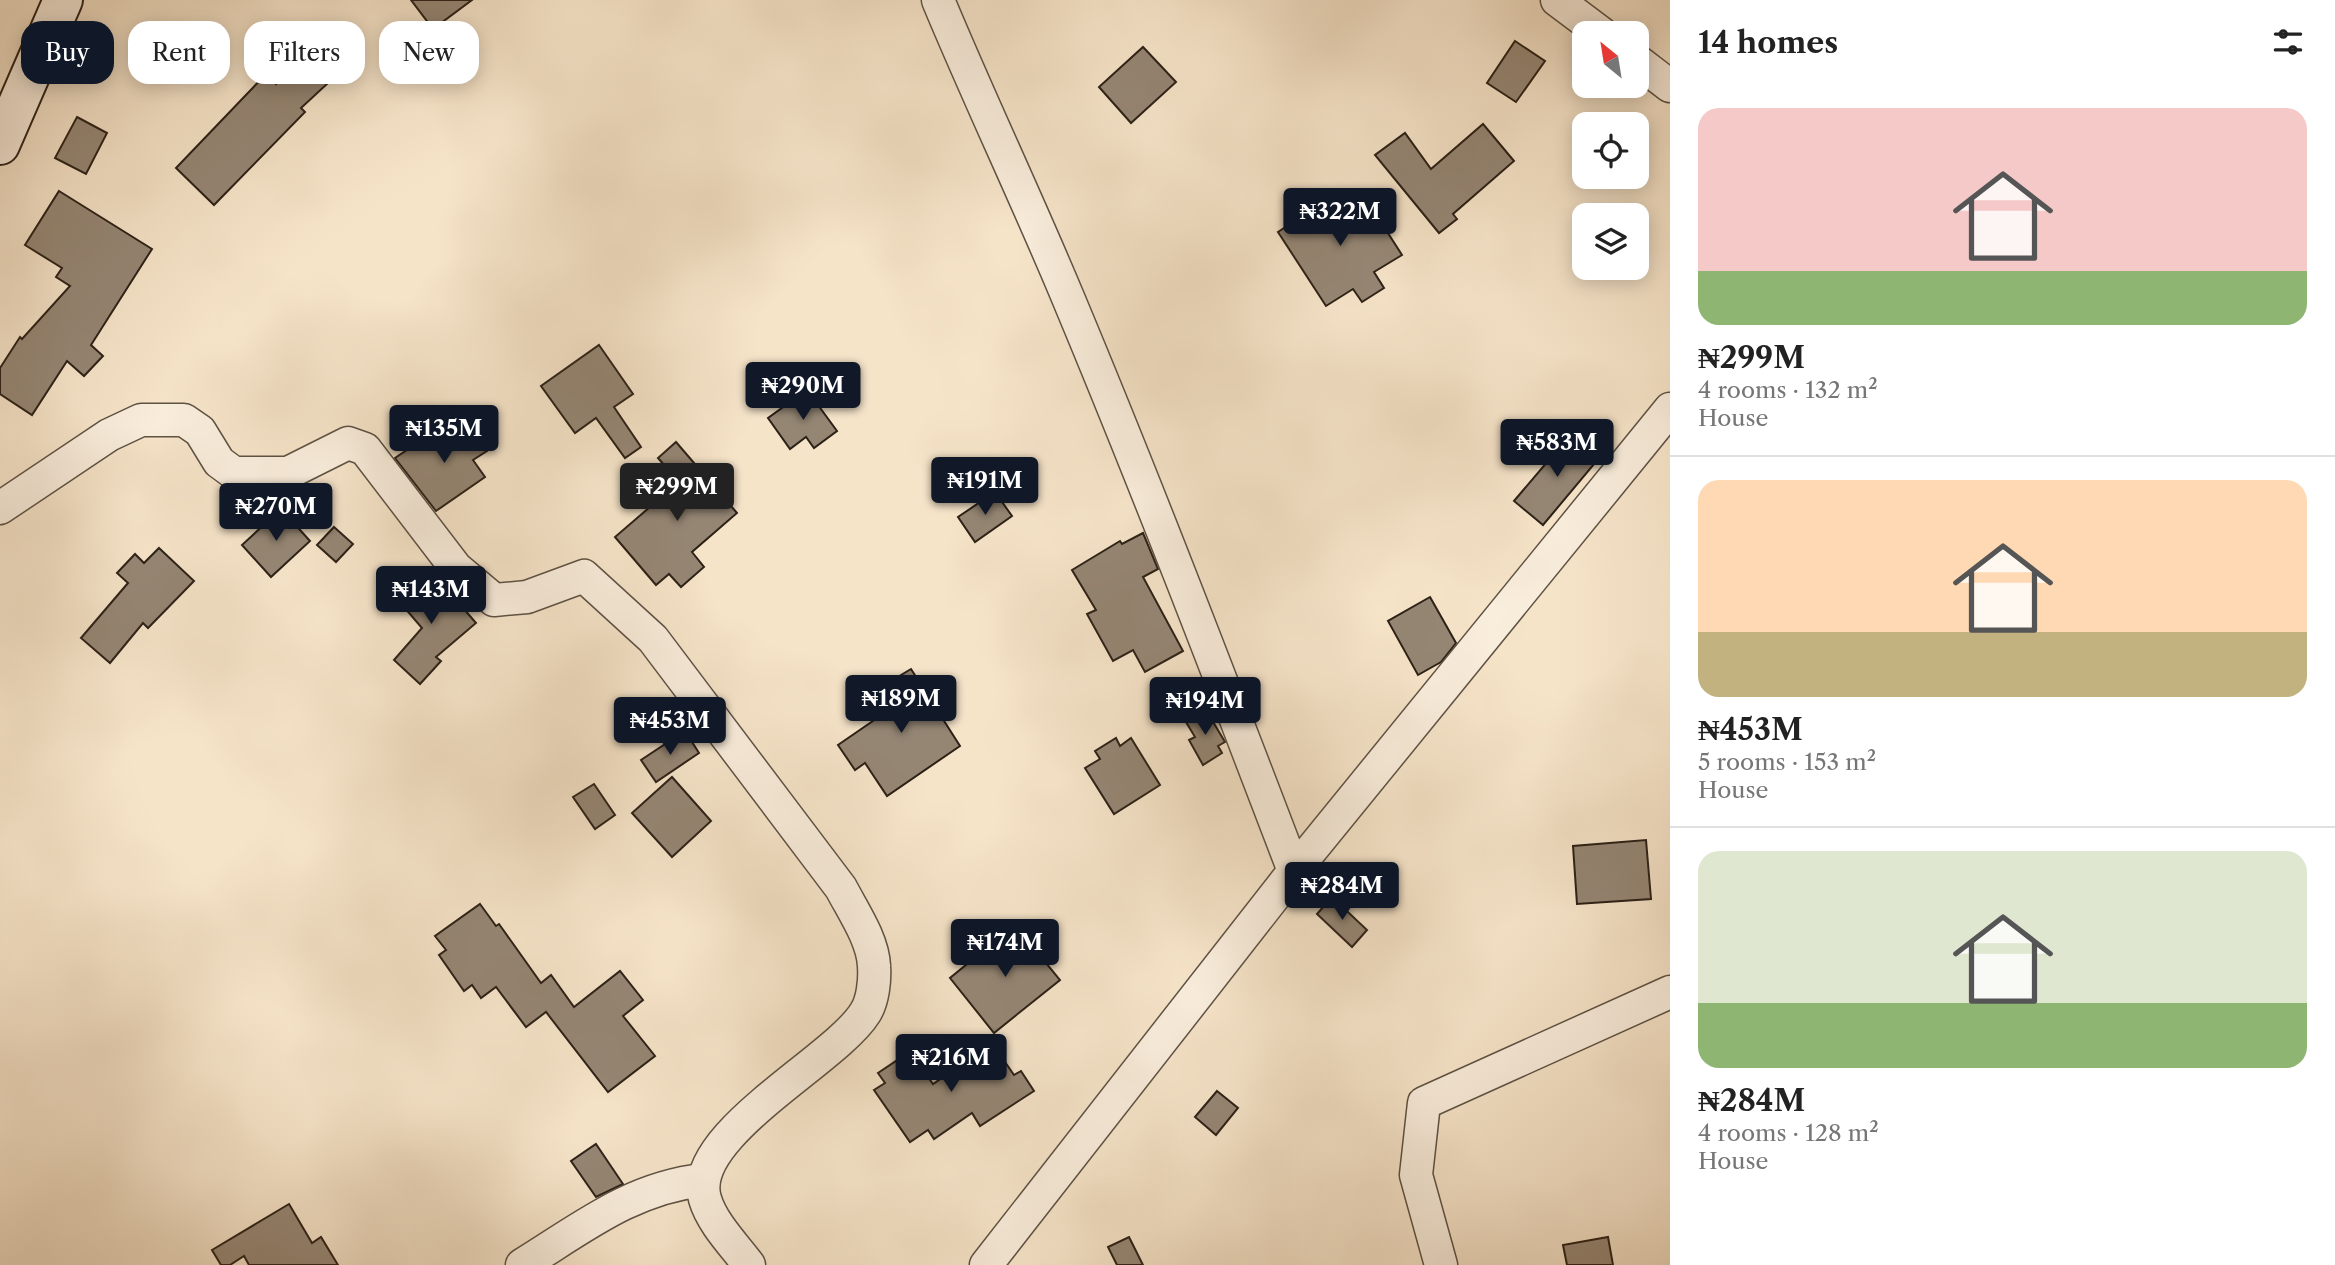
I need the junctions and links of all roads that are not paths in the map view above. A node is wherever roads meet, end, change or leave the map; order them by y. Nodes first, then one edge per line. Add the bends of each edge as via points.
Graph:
1 (63, 0) edge
2 (938, 0) edge
3 (1557, 0) edge
4 (1585, 21) edge
5 (1649, 70) edge
6 (1670, 86) edge
7 (0, 145) edge
8 (1670, 409) edge
9 (0, 508) edge
10 (1294, 871) junction
11 (1670, 992) edge
12 (703, 1180) junction
13 (522, 1265) edge
14 (749, 1265) edge
15 (986, 1265) edge
16 (1441, 1265) edge

1 - 7 main road
2 - 10 street via 1070,303
3 - 4 street
5 - 6 street
8 - 10 street
9 - 12 street via 109,435 141,420 184,420 200,431 219,462 234,473 288,473 348,443 365,449 456,568 494,600 527,597 584,576 653,639 841,888 874,963 867,1011 848,1034 754,1110 713,1156
10 - 15 street
11 - 16 street via 1424,1103 1416,1175
12 - 13 street via 669,1184 625,1201
12 - 14 street via 705,1199 715,1219

